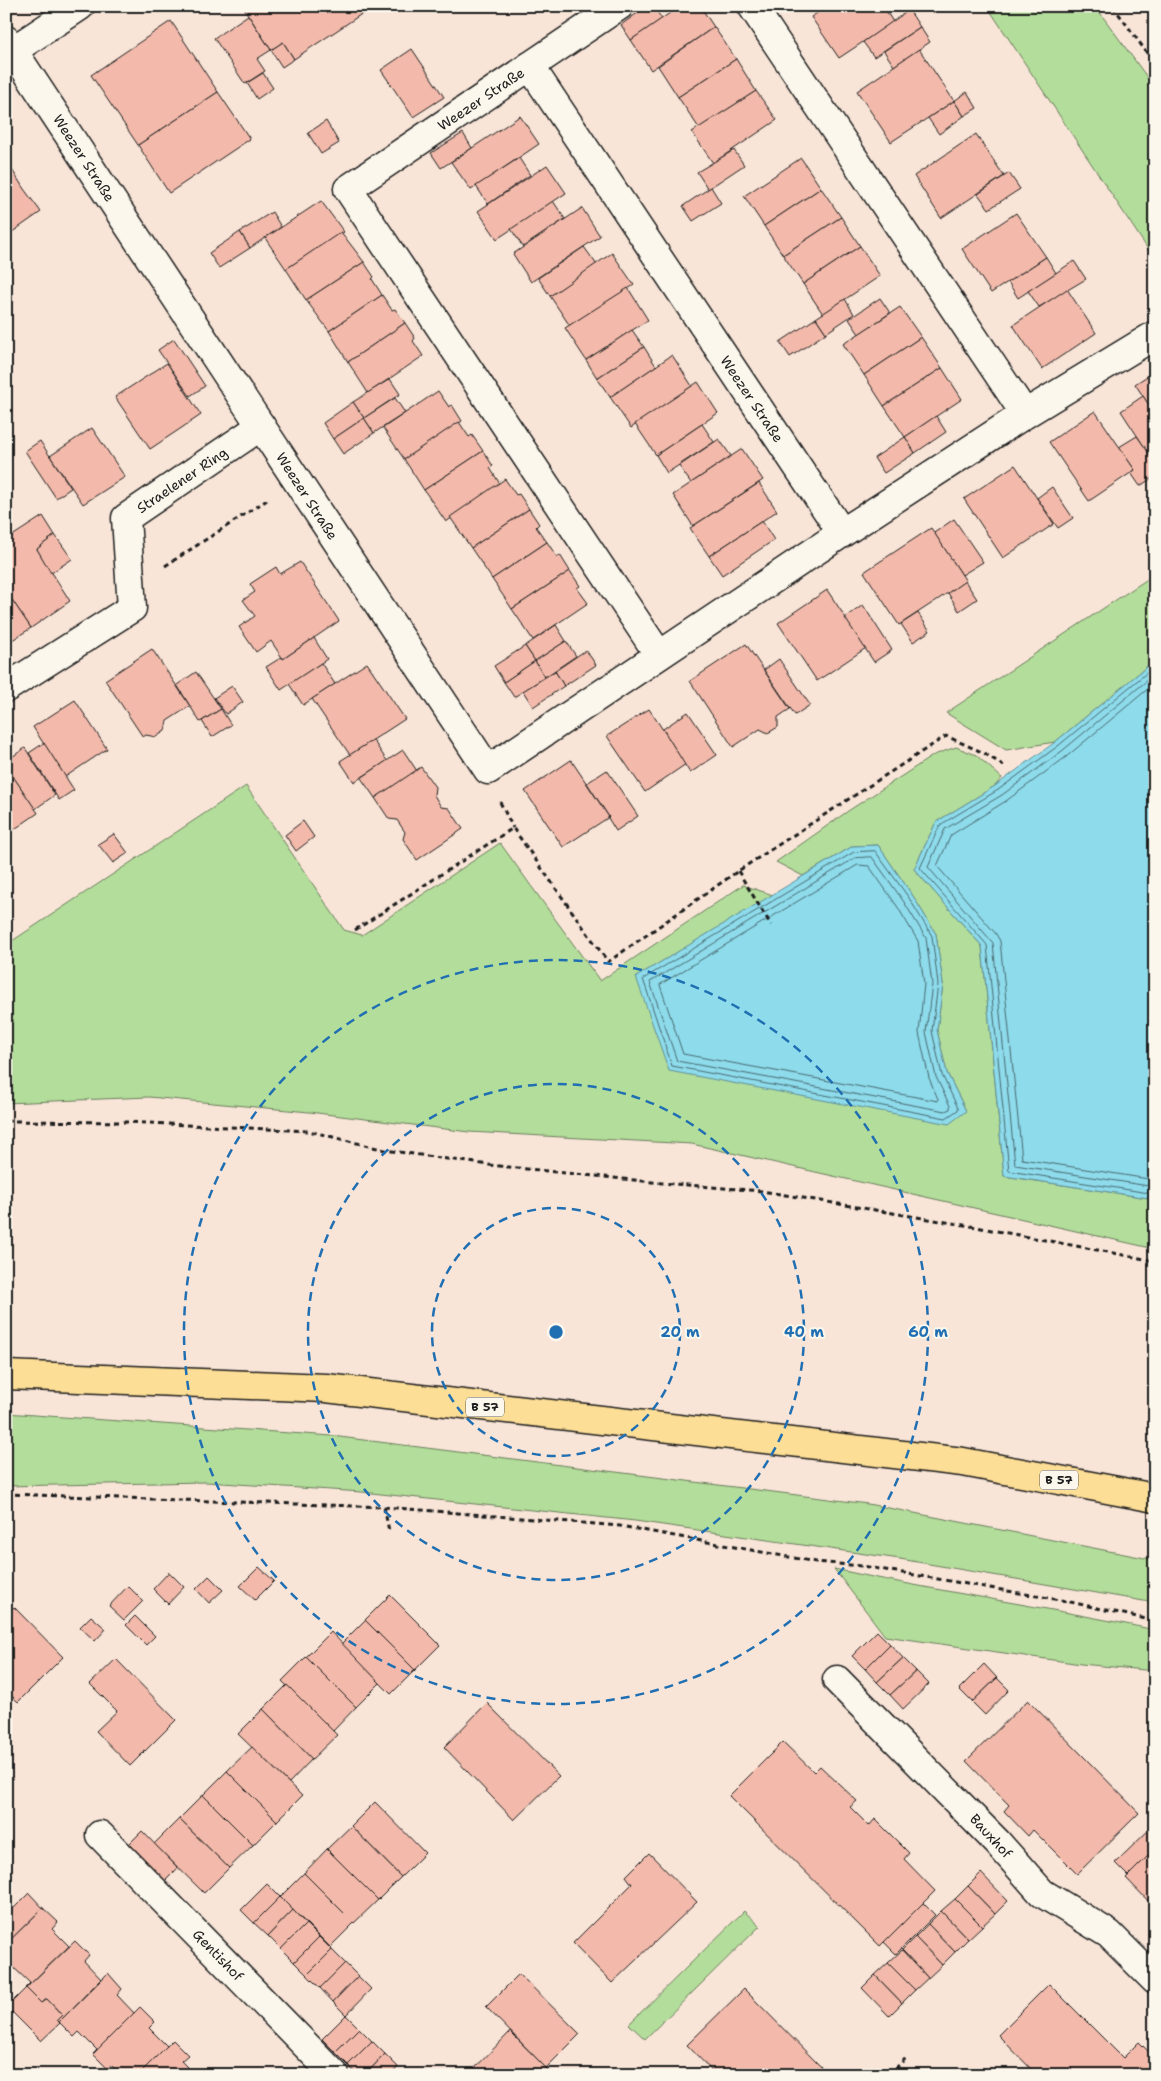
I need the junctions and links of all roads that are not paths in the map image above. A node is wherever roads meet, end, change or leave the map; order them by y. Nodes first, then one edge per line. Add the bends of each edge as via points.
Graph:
1 (80, 6) edge
2 (618, 6) edge
3 (752, 6) edge
4 (9, 48) edge
5 (530, 66) junction
6 (1155, 335) edge
7 (1025, 414) junction
8 (261, 426) junction
9 (842, 533) junction
10 (659, 655) junction
11 (6, 688) edge
12 (6, 1375) edge
13 (1155, 1498) edge
14 (837, 1680) dead end
15 (100, 1835) dead end
16 (1155, 1980) edge
17 (335, 2075) edge

1 - 4 street
2 - 5 street, Weezer Straße
3 - 7 street
4 - 8 street, Weezer Straße
5 - 9 street, Weezer Straße
5 - 10 street, Weezer Straße via 348,189
6 - 7 street, Weezer Straße
7 - 9 street, Weezer Straße
8 - 10 street, Weezer Straße via 488,770
8 - 11 street, Straelener Ring via 126,518 132,608
9 - 10 street, Weezer Straße
12 - 13 main road, B 57 via 326,1388 963,1462
14 - 16 street, Bauxhof via 997,1842 1042,1893 1109,1934
15 - 17 street, Gentishof

